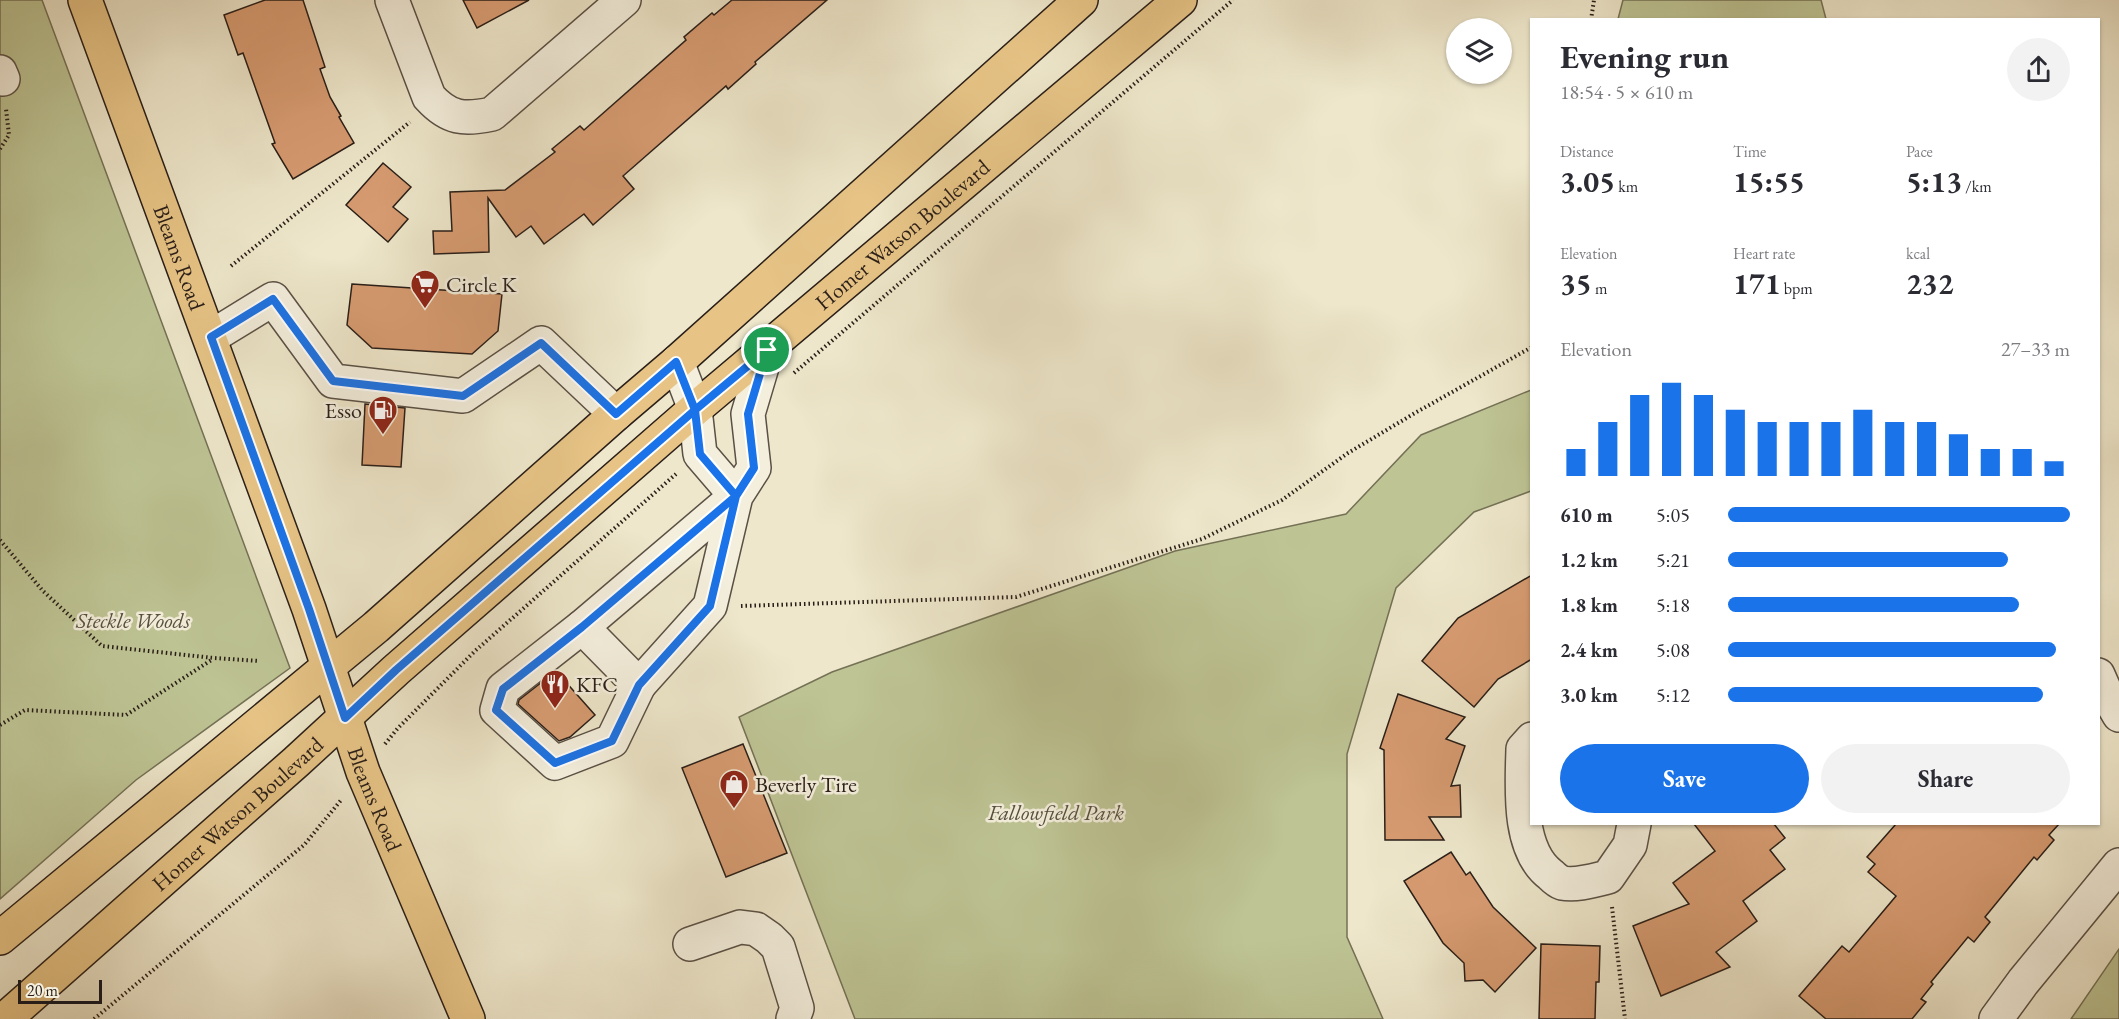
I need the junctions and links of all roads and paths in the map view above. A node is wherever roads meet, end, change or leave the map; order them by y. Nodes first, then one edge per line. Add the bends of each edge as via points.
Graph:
1 (86, 0) edge
2 (392, 0) edge
3 (624, 0) edge
4 (1081, 0) edge
5 (1180, 0) edge
6 (1233, 0) edge
7 (1594, 0) edge
8 (1591, 18) edge
9 (1, 75) edge
10 (412, 120) dead end
11 (0, 149) edge
12 (231, 266) dead end
13 (211, 337) junction
14 (1530, 348) edge
15 (767, 350) junction
16 (676, 362) junction
17 (792, 375) dead end
18 (695, 410) junction
19 (616, 414) junction
20 (683, 468) dead end
21 (736, 496) junction
22 (0, 540) edge
23 (710, 606) junction
24 (582, 627) junction
25 (214, 658) junction
26 (260, 661) dead end
27 (328, 665) junction
28 (2100, 680) edge
29 (639, 685) junction
30 (2119, 715) edge
31 (345, 718) junction
32 (0, 725) edge
33 (398, 728) dead end
34 (1530, 740) edge
35 (326, 820) dead end
36 (1634, 825) edge
37 (2119, 865) edge
38 (1608, 877) junction
39 (0, 938) edge
40 (690, 944) dead end
41 (5, 1019) edge
42 (94, 1019) edge
43 (468, 1019) edge
44 (794, 1019) edge
45 (1625, 1019) edge
46 (1996, 1019) edge

1 - 13 main road, Bleams Road
2 - 3 street via 429,98 454,116 472,118 492,114
4 - 16 main road
5 - 15 main road, Homer Watson Boulevard
6 - 17 path
7 - 8 path
9 - 11 path via 9,135
10 - 12 path
13 - 19 street via 273,299 333,381 463,396 541,343
13 - 27 main road, Bleams Road
14 - 23 path via 1377,436 1282,500 1202,539 1016,597
15 - 18 main road, Homer Watson Boulevard
15 - 21 street via 748,414 754,468
16 - 18 street
16 - 19 main road
18 - 21 street via 700,454
18 - 31 main road, Homer Watson Boulevard
19 - 27 main road
20 - 33 path via 475,651
21 - 23 street
21 - 24 street
22 - 25 path via 43,591 102,646
23 - 29 street
24 - 29 street
24 - 29 street via 503,689 496,710 555,763 612,741
25 - 26 path
25 - 32 path via 126,715 25,710
27 - 31 main road, Bleams Road
27 - 39 main road
28 - 30 street
31 - 41 main road, Homer Watson Boulevard
31 - 43 main road, Bleams Road via 363,772
34 - 38 street via 1522,749 1522,801 1530,848 1542,869 1562,883
35 - 42 path via 304,845
36 - 38 street via 1630,845
37 - 46 street
38 - 45 path
40 - 44 street via 740,927 756,929 770,938 778,947 797,1008

